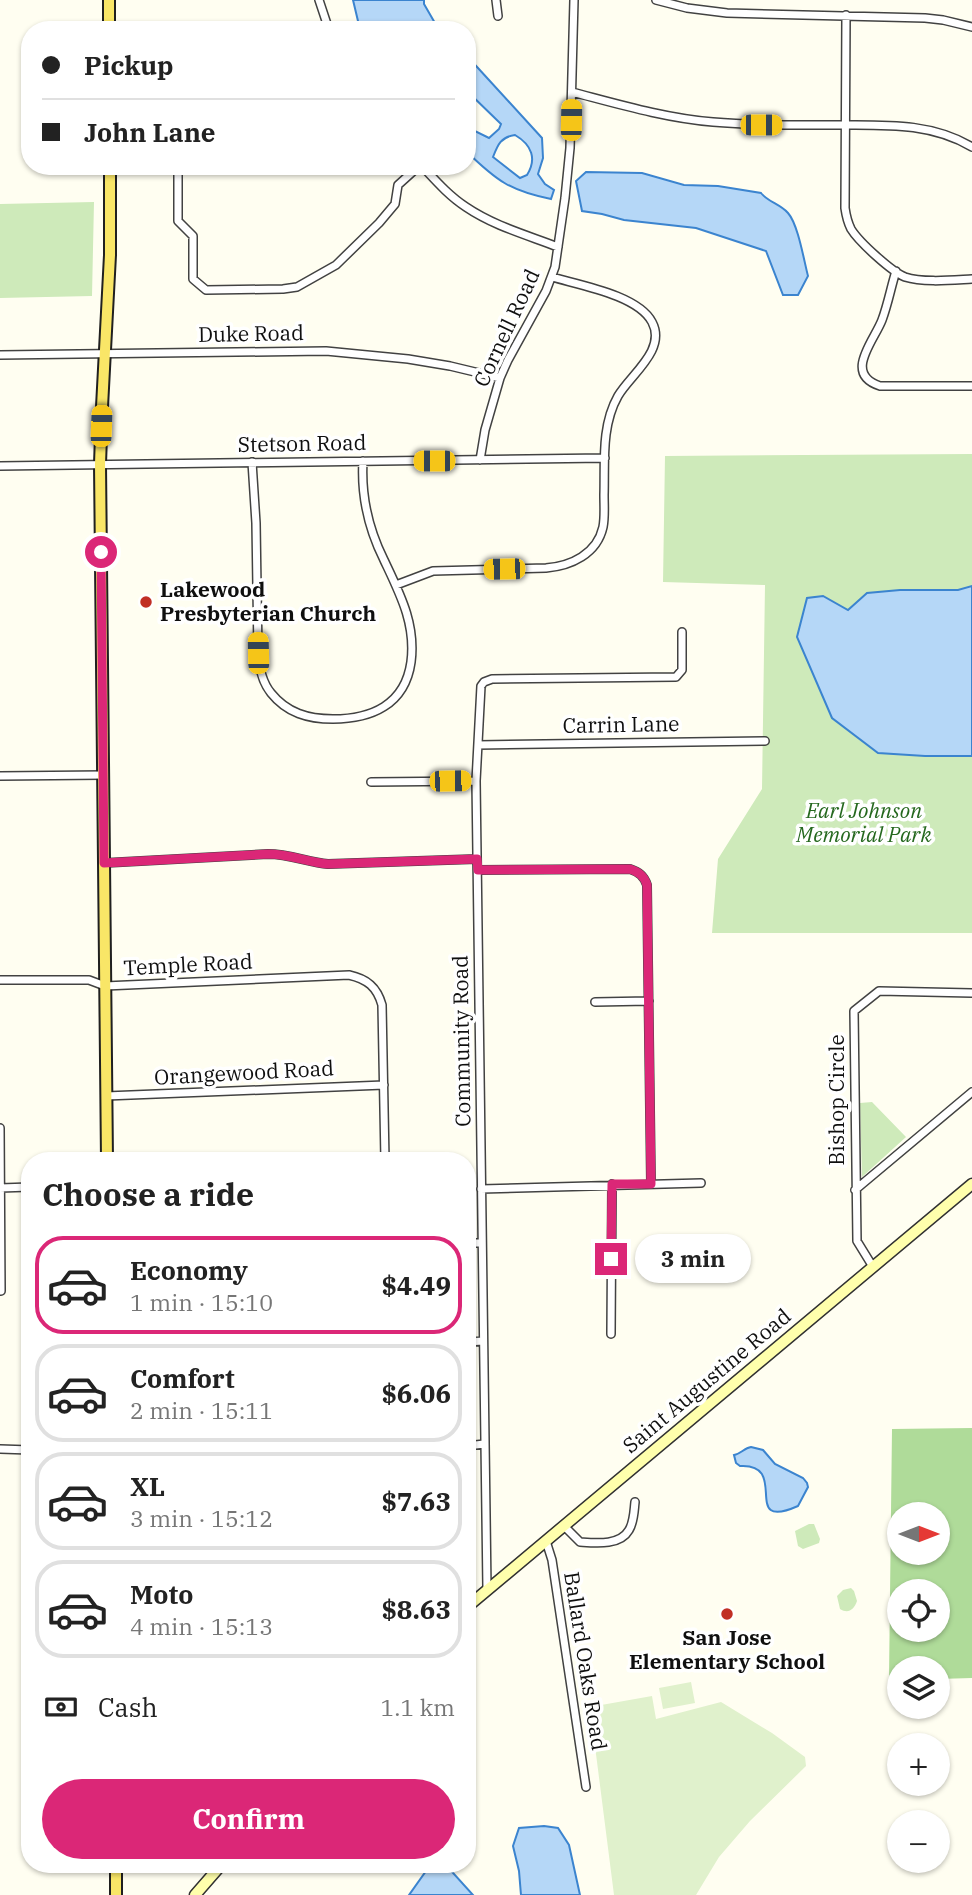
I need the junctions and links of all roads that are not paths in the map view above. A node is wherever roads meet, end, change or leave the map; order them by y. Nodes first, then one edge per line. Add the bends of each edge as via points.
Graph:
1 (109, 0) edge
2 (319, 0) edge
3 (496, 0) edge
4 (574, 0) edge
5 (656, 0) edge
6 (846, 15) junction
7 (498, 16) dead end
8 (109, 21) edge
9 (326, 21) edge
10 (972, 27) edge
11 (572, 92) junction
12 (845, 125) junction
13 (972, 148) edge
14 (110, 175) edge
15 (178, 175) edge
16 (410, 175) edge
17 (429, 175) edge
18 (558, 247) junction
19 (896, 271) junction
20 (552, 277) junction
21 (972, 279) edge
22 (105, 354) junction
23 (0, 355) edge
24 (500, 378) junction
25 (972, 386) edge
26 (605, 458) junction
27 (481, 460) junction
28 (363, 461) junction
29 (252, 462) junction
30 (100, 464) junction
31 (0, 466) edge
32 (396, 585) junction
33 (681, 632) dead end
34 (765, 741) dead end
35 (478, 745) junction
36 (104, 775) junction
37 (0, 776) edge
38 (476, 781) junction
39 (371, 782) dead end
40 (477, 859) junction
41 (104, 863) junction
42 (478, 870) junction
43 (0, 981) edge
44 (105, 986) junction
45 (972, 993) edge
46 (649, 1001) junction
47 (595, 1002) dead end
48 (384, 1084) junction
49 (972, 1093) edge
50 (106, 1096) junction
51 (0, 1128) edge
52 (107, 1152) edge
53 (385, 1152) edge
54 (701, 1183) dead end
55 (612, 1184) junction
56 (651, 1184) junction
57 (972, 1184) edge
58 (21, 1187) edge
59 (0, 1188) edge
60 (481, 1189) junction
61 (855, 1189) junction
62 (476, 1243) edge
63 (482, 1243) junction
64 (873, 1267) junction
65 (1, 1291) edge
66 (611, 1334) dead end
67 (476, 1342) edge
68 (483, 1342) junction
69 (484, 1444) junction
70 (476, 1445) edge
71 (0, 1449) edge
72 (21, 1450) edge
73 (635, 1502) dead end
74 (564, 1526) junction
75 (546, 1541) junction
76 (487, 1589) junction
77 (476, 1599) edge
78 (586, 1787) dead end
79 (116, 1873) edge
80 (214, 1873) edge
81 (116, 1895) edge
82 (195, 1895) edge

1 - 8 main road
2 - 9 street
3 - 7 street
4 - 11 street, Cornell Road
5 - 6 street via 727,13
6 - 10 street via 925,18
6 - 12 street
11 - 12 street via 694,120
11 - 18 street, Cornell Road
12 - 13 street via 923,129 943,133
12 - 19 street via 848,222 862,242
14 - 22 main road
15 - 16 street via 178,221 193,236 193,279 206,290 297,287 336,265 395,204 398,185
17 - 18 street via 446,192 496,224
18 - 20 street, Cornell Road
19 - 21 street via 927,280
19 - 25 street via 881,323 863,357 869,381 880,386
20 - 24 street, Cornell Road
20 - 26 street via 627,301 653,324 651,352 612,408
22 - 23 street, Duke Road
22 - 24 street, Duke Road via 348,352
22 - 30 main road
24 - 27 street, Cornell Road
26 - 27 street, Stetson Road
26 - 32 street via 603,528 597,542 576,560 546,568 433,571
27 - 28 street, Stetson Road
28 - 29 street, Stetson Road
28 - 32 street via 363,487 373,533
29 - 30 street, Stetson Road
29 - 32 street via 259,668 279,702 308,718 352,719 375,713 391,702 406,680 412,640 408,613
30 - 31 street, Stetson Road
30 - 36 main road
33 - 35 street, Community Road via 682,670 676,677 484,682
34 - 35 street, Carrin Lane
35 - 38 street, Community Road
36 - 37 street
36 - 41 main road
38 - 39 street
38 - 40 street, Community Road
40 - 41 street via 328,864 268,854
40 - 42 street, Community Road
41 - 44 main road
42 - 46 street via 638,871 647,885
42 - 60 street, Community Road
43 - 44 street, Temple Road via 89,980
44 - 48 street, Temple Road via 360,978 375,988 382,1005
44 - 50 main road
45 - 61 street, Bishop Circle via 879,990 854,1011
46 - 47 street
46 - 56 street
48 - 50 street, Orangewood Road
48 - 53 street
49 - 61 street
50 - 52 main road
51 - 59 street
54 - 56 street
55 - 56 street
55 - 60 street
55 - 66 street
57 - 64 main road, Saint Augustine Road
58 - 59 street
59 - 65 street
60 - 63 street, Community Road
61 - 64 street, Bishop Circle via 857,1241
62 - 63 street
63 - 68 street, Community Road
64 - 74 main road, Saint Augustine Road
67 - 68 street
68 - 69 street, Community Road
69 - 70 street
69 - 76 street, Community Road
71 - 72 street
73 - 74 street via 628,1531 614,1541 580,1542
74 - 75 main road, Saint Augustine Road
75 - 76 main road, Saint Augustine Road
75 - 78 street, Ballard Oaks Road
76 - 77 main road, Saint Augustine Road
79 - 81 main road
80 - 82 main road

